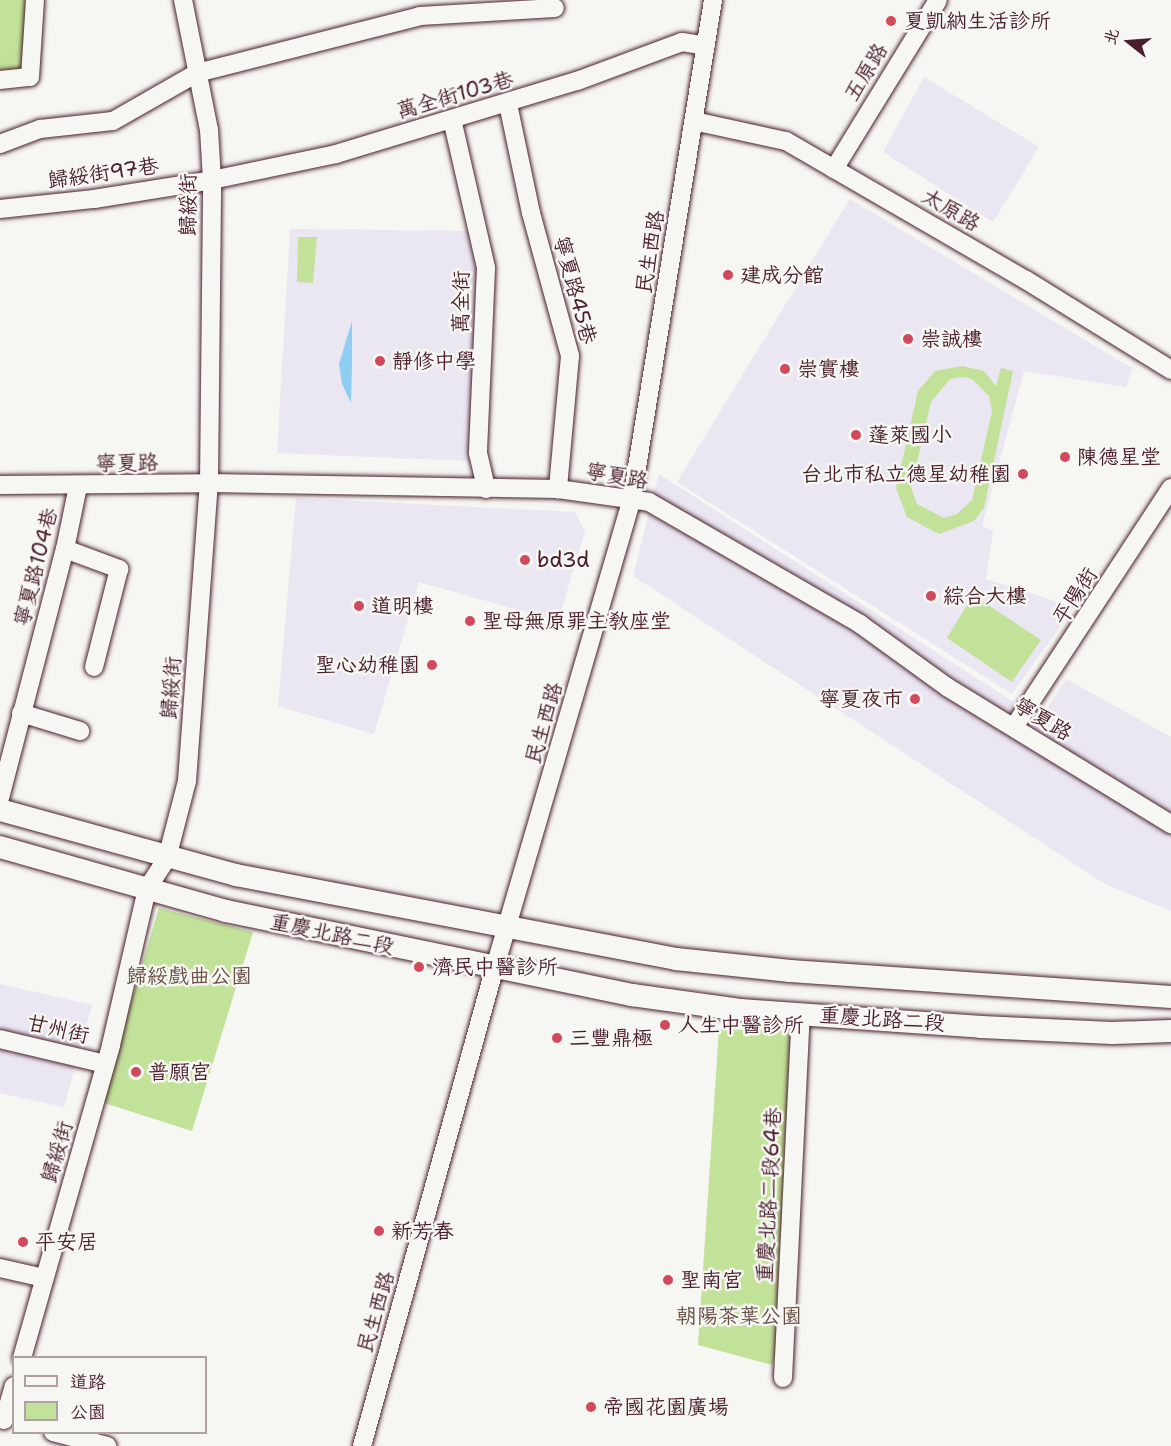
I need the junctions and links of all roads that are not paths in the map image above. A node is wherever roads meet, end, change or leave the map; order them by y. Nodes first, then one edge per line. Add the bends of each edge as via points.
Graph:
1 (35, 0) edge
2 (183, 0) edge
3 (713, 0) edge
4 (938, 0) edge
5 (418, 8) edge
6 (555, 8) dead end
7 (706, 46) junction
8 (197, 73) junction
9 (0, 80) edge
10 (508, 104) junction
11 (452, 119) junction
12 (694, 122) junction
13 (0, 144) edge
14 (834, 169) junction
15 (212, 180) junction
16 (0, 209) edge
17 (1171, 370) edge
18 (209, 483) junction
19 (0, 484) edge
20 (78, 486) junction
21 (1171, 488) edge
22 (486, 489) junction
23 (558, 489) junction
24 (633, 498) junction
25 (65, 549) junction
26 (94, 667) dead end
27 (21, 713) junction
28 (1014, 727) junction
29 (80, 731) dead end
30 (0, 798) edge
31 (0, 810) edge
32 (1171, 824) edge
33 (0, 847) edge
34 (167, 858) junction
35 (147, 889) junction
36 (507, 926) junction
37 (495, 966) junction
38 (1171, 997) edge
39 (801, 1013) junction
40 (1171, 1031) edge
41 (0, 1039) edge
42 (105, 1064) junction
43 (0, 1268) edge
44 (44, 1278) junction
45 (23, 1356) edge
46 (783, 1378) dead end
47 (12, 1395) edge
48 (6, 1421) edge
49 (61, 1434) edge
50 (108, 1446) edge
51 (362, 1446) edge

1 - 9 street via 30,77
2 - 8 street, 歸綏街
3 - 7 street, 民生西路
4 - 14 street, 五原路
5 - 6 street
5 - 8 street
7 - 10 street, 萬全街103巷 via 682,42
7 - 12 street, 民生西路
8 - 13 street via 113,121 40,129
8 - 15 street, 歸綏街 via 209,130
10 - 11 street, 萬全街103巷
10 - 23 street, 寧夏路45巷 via 531,213 570,356
11 - 15 street, 萬全街103巷 via 336,154
11 - 22 street, 萬全街 via 486,268 478,453
12 - 14 street, 太原路 via 786,141
12 - 24 street, 民生西路
14 - 17 street, 太原路 via 1026,280
15 - 16 street, 歸綏街97巷
15 - 18 street, 歸綏街
18 - 20 street, 寧夏路
18 - 22 street, 寧夏路
18 - 34 street, 歸綏街 via 187,781
19 - 20 street, 寧夏路
20 - 25 street, 寧夏路104巷
21 - 28 street, 平陽街
22 - 23 street, 寧夏路
23 - 24 street, 寧夏路
24 - 28 street, 寧夏路 via 649,502 860,624 947,687
24 - 36 street, 民生西路
25 - 26 street via 119,569
25 - 27 street, 寧夏路104巷
27 - 29 street
27 - 30 street, 寧夏路104巷
28 - 32 street, 寧夏路
31 - 34 main road, 重慶北路二段
33 - 35 main road, 重慶北路二段
34 - 35 street, 歸綏街
34 - 36 main road, 重慶北路二段 via 236,875
35 - 37 main road, 重慶北路二段 via 311,930
35 - 42 street, 歸綏街
36 - 37 street, 民生西路
36 - 38 main road, 重慶北路二段 via 699,963
37 - 39 main road, 重慶北路二段 via 632,995
37 - 51 street, 民生西路
39 - 40 main road, 重慶北路二段 via 1077,1032
39 - 46 street, 重慶北路二段64巷
41 - 42 street, 甘州街
42 - 44 street, 歸綏街
43 - 44 street
44 - 45 street, 歸綏街
47 - 48 street
49 - 50 street

